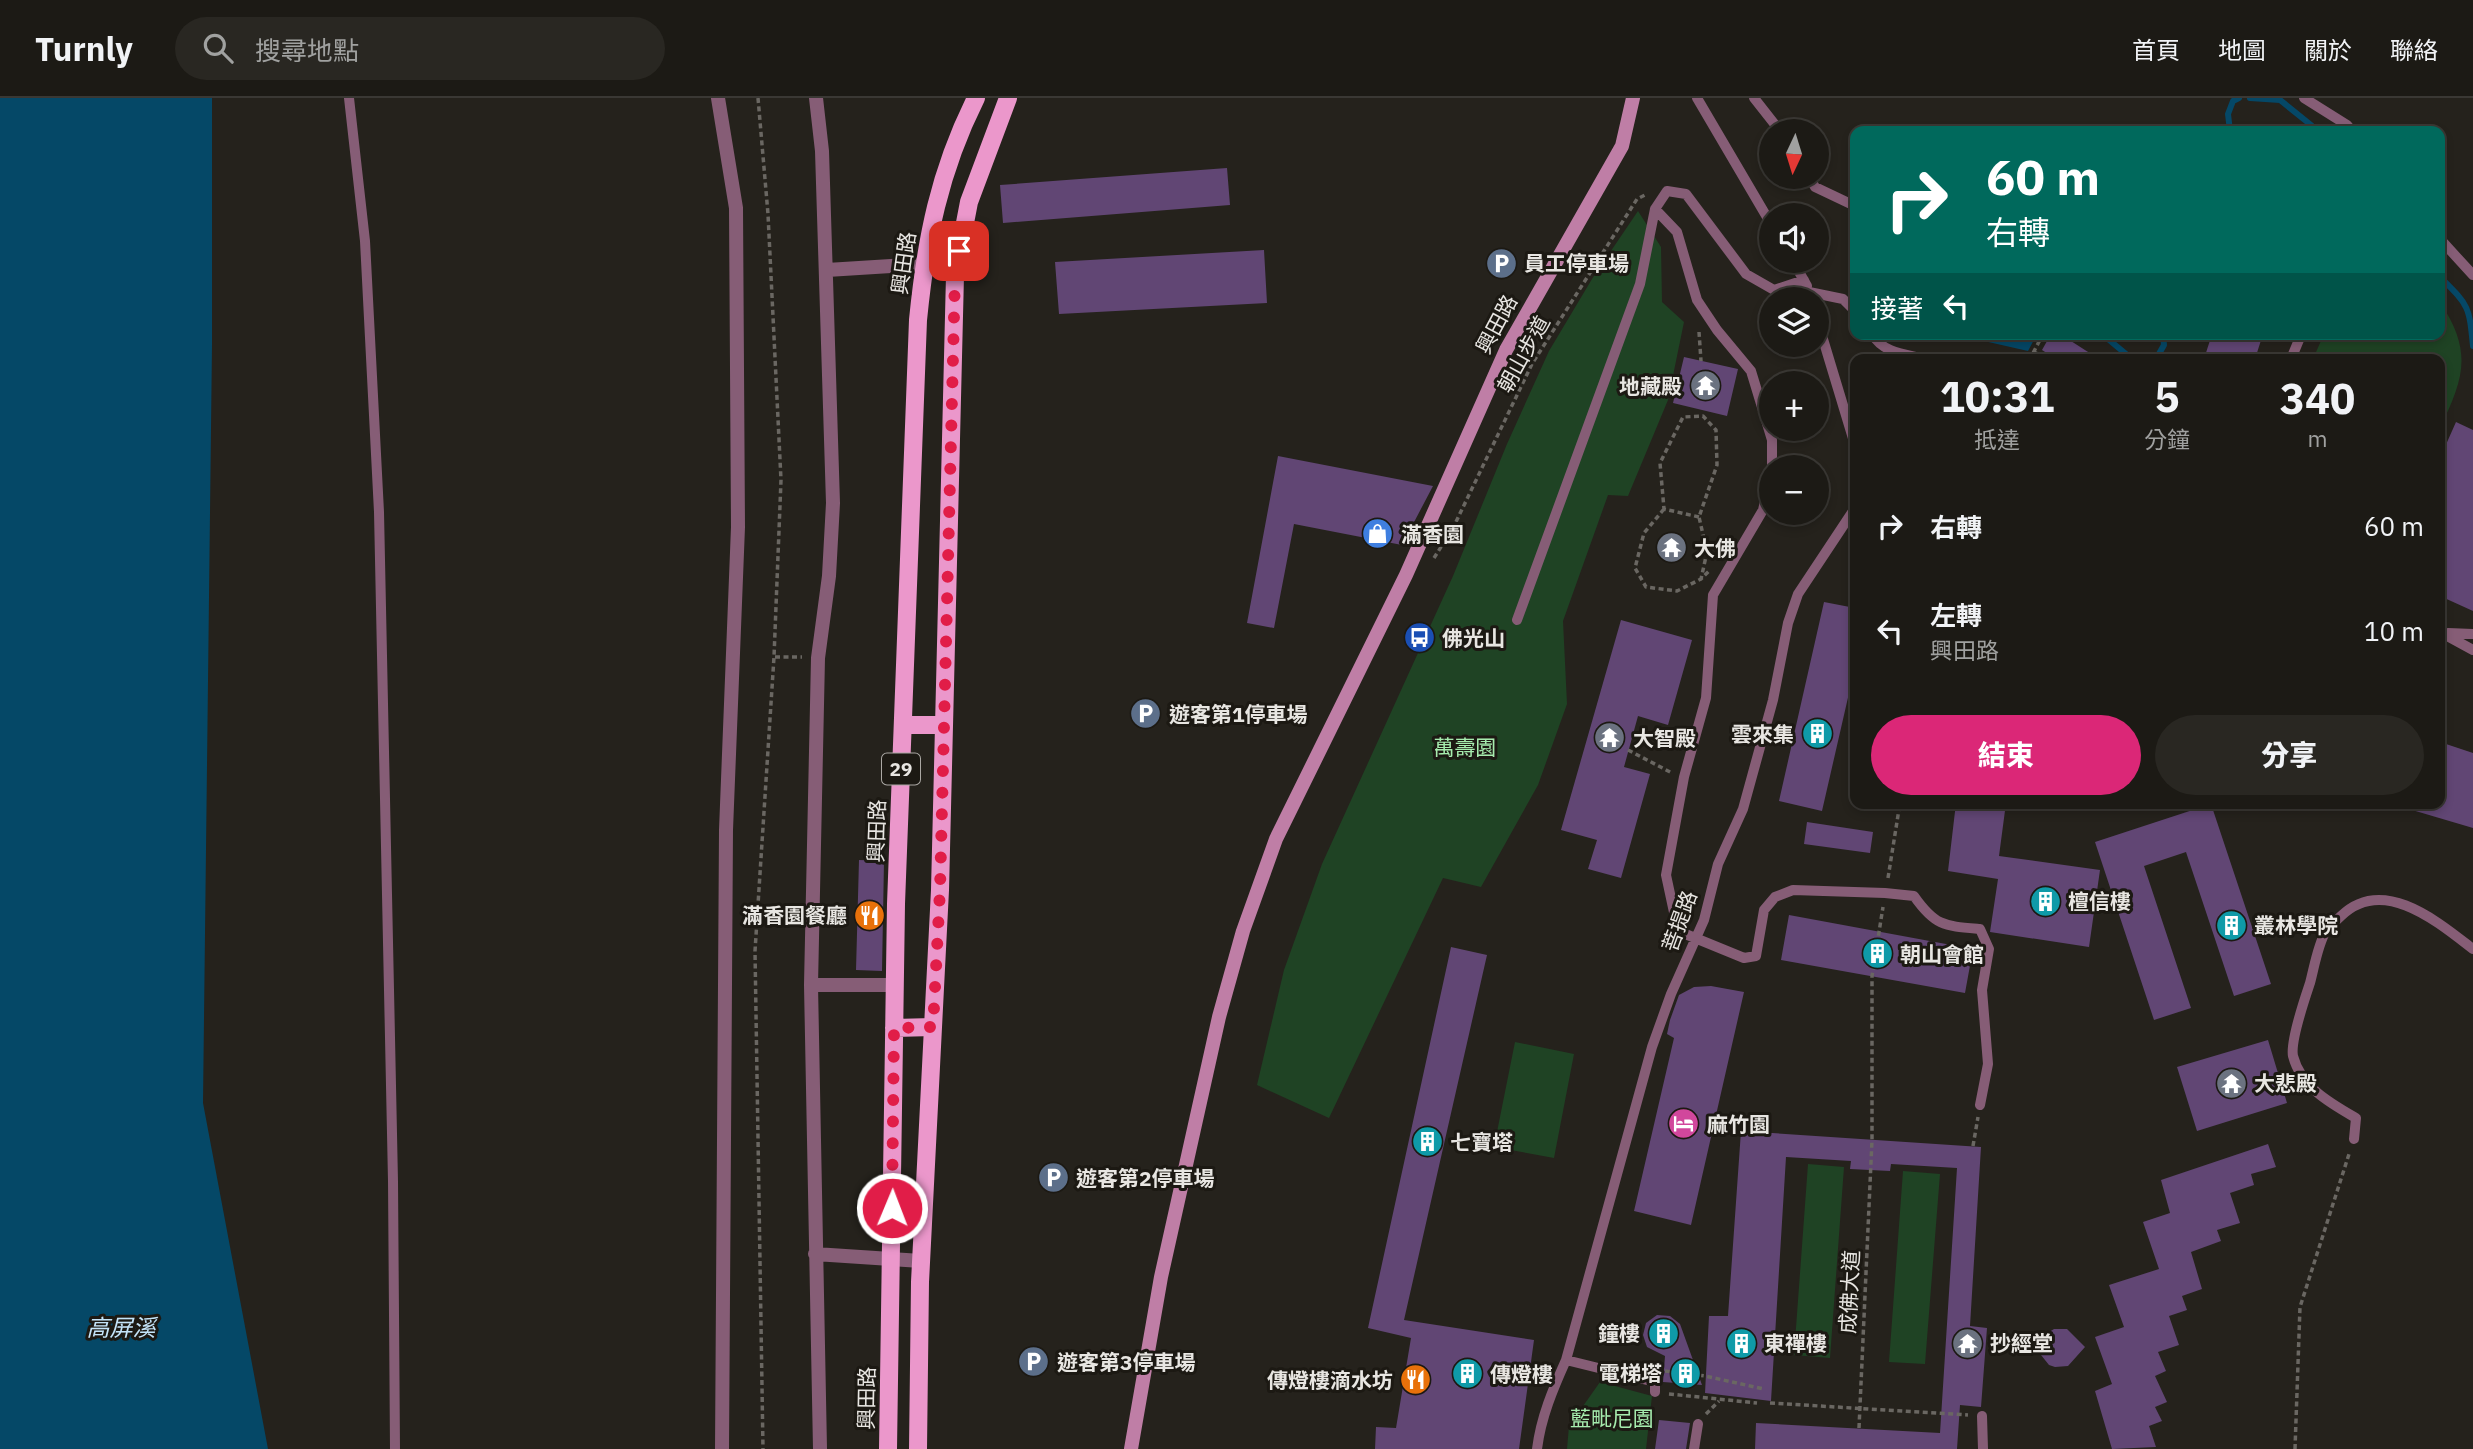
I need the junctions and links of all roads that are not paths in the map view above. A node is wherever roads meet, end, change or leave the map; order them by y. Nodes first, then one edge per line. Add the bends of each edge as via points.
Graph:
1 (349, 98) edge
2 (718, 98) edge
3 (816, 98) edge
4 (976, 98) edge
5 (1008, 98) edge
6 (1633, 98) edge
7 (1697, 98) edge
8 (1754, 98) edge
9 (2304, 98) edge
10 (1771, 119) edge
11 (2348, 126) edge
12 (1819, 189) edge
13 (1759, 204) edge
14 (1850, 204) edge
15 (1655, 209) junction
16 (2445, 244) edge
17 (923, 264) junction
18 (827, 270) junction
19 (1800, 273) edge
20 (2472, 273) edge
21 (1804, 280) junction
22 (1807, 287) edge
23 (1829, 298) edge
24 (1850, 306) edge
25 (1876, 340) edge
26 (1904, 354) edge
27 (1828, 357) edge
28 (1850, 429) edge
29 (1772, 455) edge
30 (1850, 516) edge
31 (1759, 517) edge
32 (1517, 620) dead end
33 (2445, 632) edge
34 (2445, 634) edge
35 (2473, 634) edge
36 (2473, 650) edge
37 (902, 725) junction
38 (944, 725) junction
39 (1696, 937) junction
40 (2473, 949) edge
41 (811, 985) junction
42 (895, 985) junction
43 (933, 1027) junction
44 (894, 1028) junction
45 (1980, 1105) road end
46 (2354, 1139) road end
47 (815, 1254) junction
48 (892, 1259) junction
49 (921, 1261) junction
50 (1566, 1360) junction
51 (1655, 1392) road end
52 (1982, 1416) road end
53 (1698, 1424) dead end
54 (396, 1449) edge
55 (722, 1449) edge
56 (820, 1449) edge
57 (888, 1449) edge
58 (918, 1449) edge
59 (1131, 1449) edge
60 (1537, 1449) edge
61 (1694, 1449) edge
62 (1983, 1449) edge

1 - 54 lane via 365,241 379,512
2 - 55 street via 736,208 738,513 726,830
3 - 18 street
4 - 17 main road, 興田路 / 29 via 936,198
5 - 38 main road, 29 via 969,202 955,275
6 - 59 street, 興田路 via 1622,146 1506,350 1406,575 1276,839 1243,930 1219,1017 1161,1277
7 - 13 lane
8 - 10 lane
9 - 11 lane
12 - 14 lane
15 - 21 lane via 1667,191 1686,194 1746,274 1774,290
15 - 29 lane via 1677,232 1697,300 1751,371 1772,440
15 - 32 lane via 1640,284
16 - 20 lane
17 - 18 street
17 - 37 main road, 興田路 / 29
18 - 41 street via 833,502 830,576 818,658
19 - 21 lane
21 - 22 lane
23 - 24 lane via 1843,299
25 - 26 lane via 1890,351
27 - 28 lane
30 - 39 lane, 菩提路 via 1798,594 1743,809 1718,864
31 - 39 lane via 1713,595 1706,698 1684,777 1666,874 1678,931
33 - 35 lane
34 - 36 lane
37 - 38 main road
37 - 42 main road, 興田路 / 29
38 - 43 main road, 29
39 - 45 lane via 1749,959 1756,957 1764,910 1775,897 1793,890 1914,896 1928,916 1950,927 1980,929 1989,948 1982,990 1989,1064
39 - 50 lane, 菩提路 via 1653,1047
40 - 46 lane via 2404,903 2367,901 2346,911 2326,931 2292,1053 2302,1076 2324,1100 2356,1118
41 - 42 street
41 - 47 street
42 - 44 main road, 興田路 / 29
43 - 44 main road
43 - 49 main road, 29
44 - 48 main road, 興田路 / 29
47 - 48 street
47 - 56 street
48 - 49 street
48 - 57 main road, 興田路 / 29
49 - 58 main road, 29
50 - 51 lane via 1655,1382
50 - 60 lane, 菩提路 via 1552,1390
52 - 62 lane
53 - 61 lane

